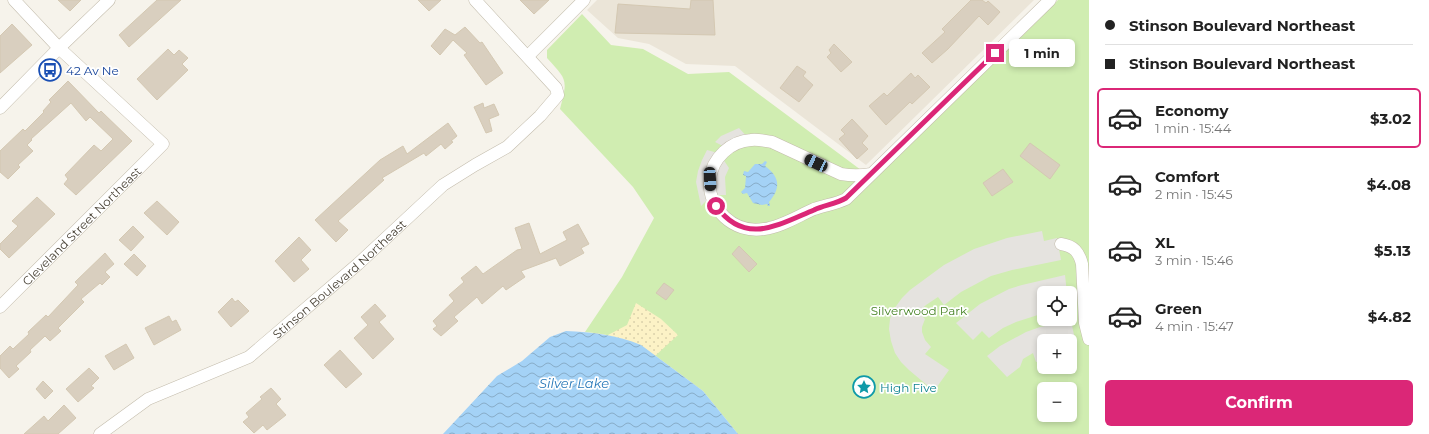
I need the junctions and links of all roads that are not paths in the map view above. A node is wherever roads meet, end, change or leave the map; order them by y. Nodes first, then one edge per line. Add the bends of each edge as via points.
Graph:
1 (14, 0) edge
2 (109, 0) edge
3 (475, 0) edge
4 (584, 0) edge
5 (1050, 0) edge
6 (59, 48) junction
7 (528, 56) junction
8 (0, 108) edge
9 (871, 174) junction
10 (1061, 244) dead end
11 (0, 307) edge
12 (1089, 339) edge
13 (100, 434) edge

1 - 6 street
2 - 6 street
3 - 7 street
4 - 7 street
5 - 9 street
6 - 8 street
6 - 11 street, Cleveland Street Northeast via 163,144
7 - 13 street, Stinson Boulevard Northeast via 556,88 558,95 507,147 443,185 358,264 249,357 148,399
9 - 9 street via 841,174 772,142 750,140 737,143 719,157 713,167 710,189 716,206 730,222 741,228 763,229 840,202
10 - 12 street via 1073,248 1081,257 1085,323

